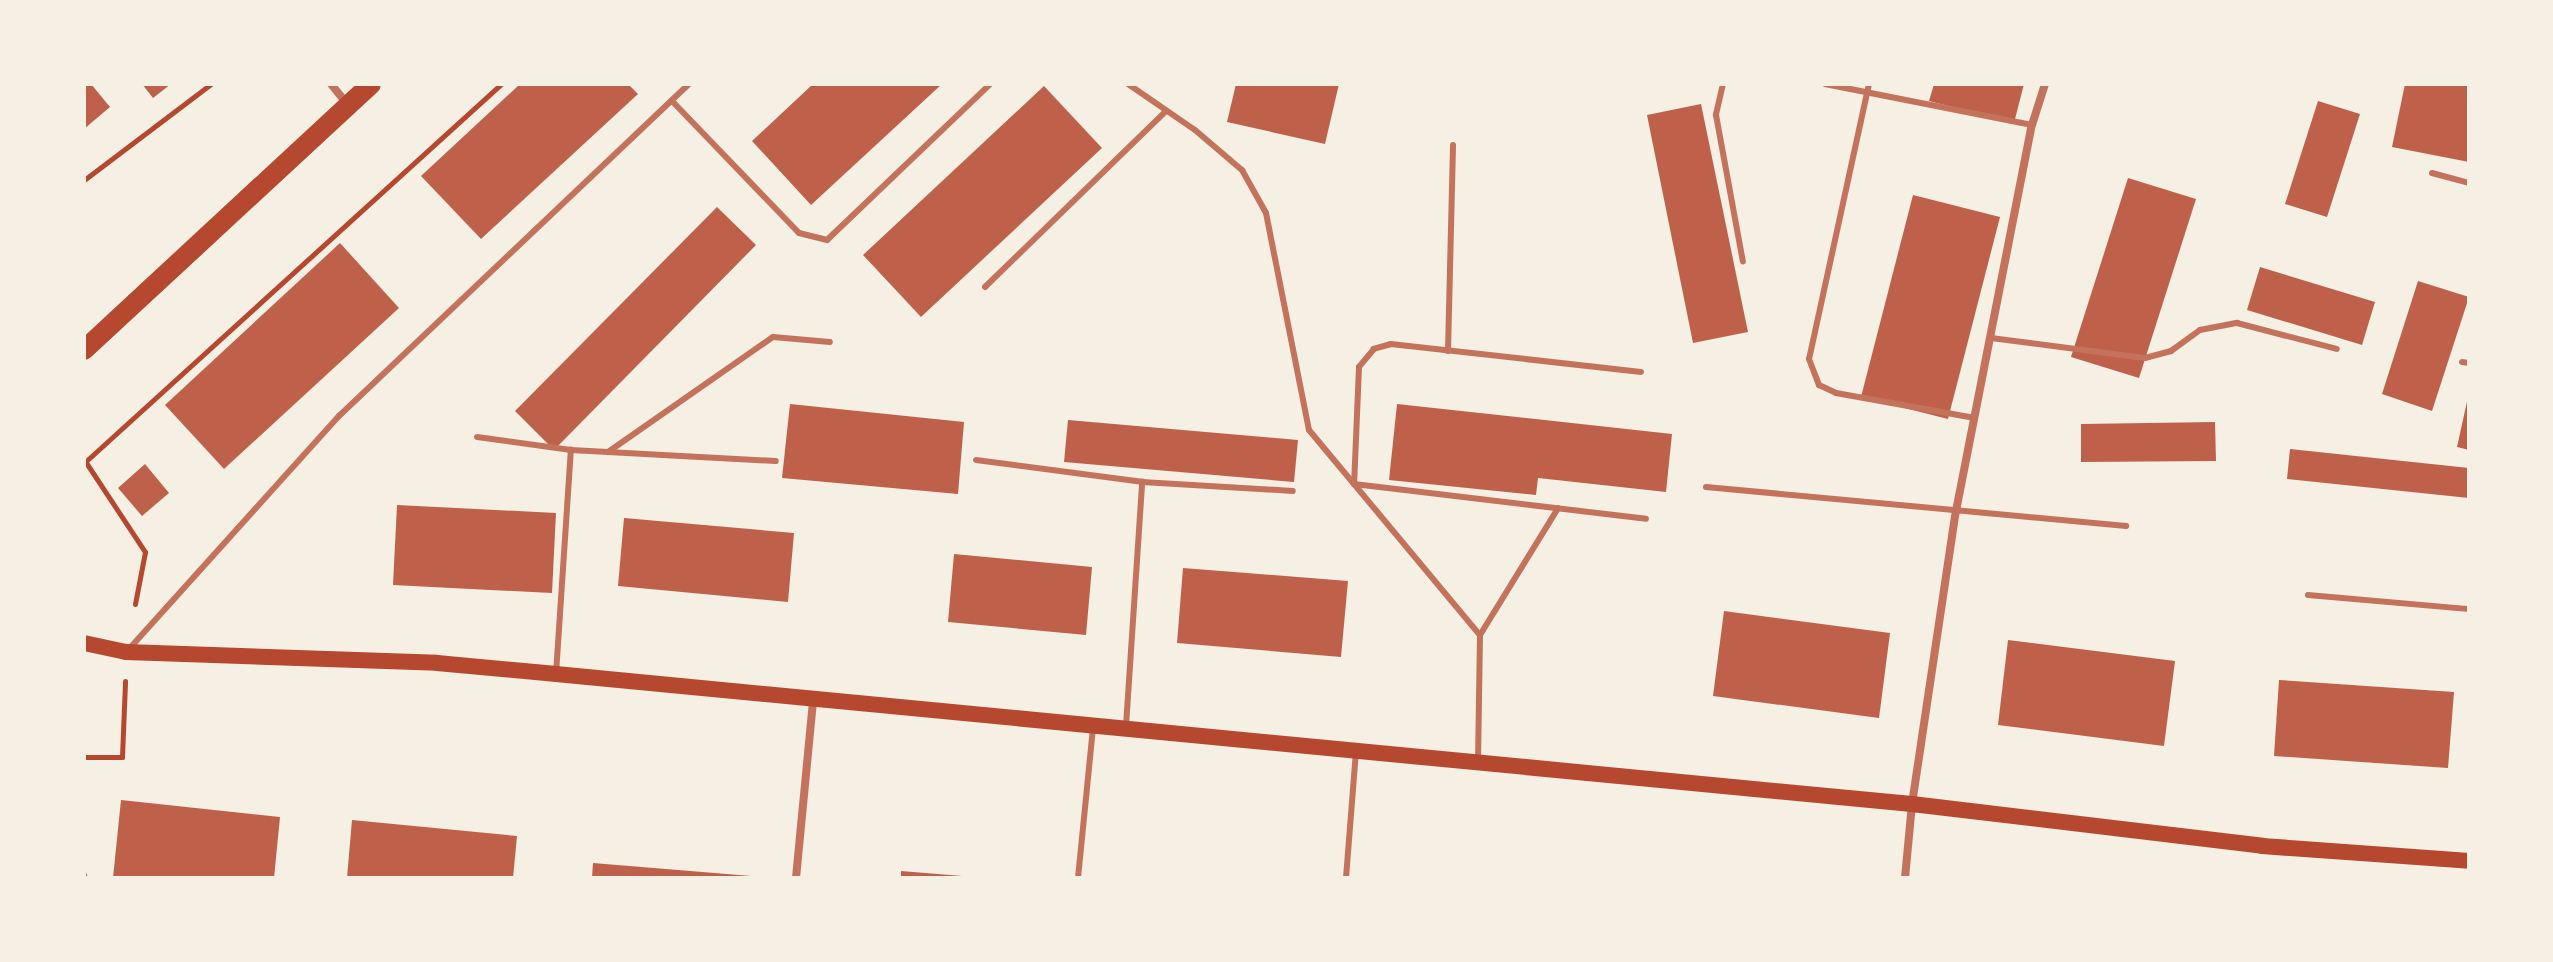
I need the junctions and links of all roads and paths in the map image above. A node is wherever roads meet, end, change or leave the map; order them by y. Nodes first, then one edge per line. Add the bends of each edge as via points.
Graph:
1 (211, 84) edge
2 (331, 84) edge
3 (371, 84) edge
4 (501, 84) edge
5 (689, 84) edge
6 (990, 84) edge
7 (1128, 84) edge
8 (1723, 84) edge
9 (1825, 84) edge
10 (2045, 84) edge
11 (1868, 88) edge
12 (672, 101) junction
13 (348, 105) junction
14 (1166, 111) junction
15 (2032, 125) junction
16 (1453, 145) dead end
17 (2432, 173) dead end
18 (84, 180) edge
19 (2469, 183) edge
20 (1743, 262) dead end
21 (985, 287) dead end
22 (1991, 338) junction
23 (830, 342) dead end
24 (2337, 349) dead end
25 (84, 350) edge
26 (1448, 351) junction
27 (1641, 372) dead end
28 (1975, 418) junction
29 (477, 437) dead end
30 (571, 450) junction
31 (608, 452) junction
32 (976, 460) dead end
33 (85, 461) edge
34 (776, 461) dead end
35 (1142, 482) junction
36 (1354, 484) junction
37 (1706, 487) dead end
38 (1293, 491) dead end
39 (1558, 508) junction
40 (1956, 511) junction
41 (1646, 519) dead end
42 (2126, 526) dead end
43 (145, 552) dead end
44 (2308, 595) dead end
45 (2469, 609) edge
46 (1480, 635) junction
47 (84, 643) edge
48 (126, 652) junction
49 (556, 674) junction
50 (813, 700) junction
51 (1093, 727) junction
52 (1126, 730) junction
53 (1356, 751) junction
54 (84, 757) edge
55 (122, 757) dead end
56 (1478, 763) junction
57 (1912, 804) junction
58 (2469, 861) edge
59 (796, 878) edge
60 (1078, 878) edge
61 (1346, 878) edge
62 (1905, 878) edge

1 - 18 path
2 - 13 street
3 - 13 main road
4 - 33 path
5 - 12 lane
6 - 12 lane via 827,240 799,233
7 - 14 lane
8 - 20 lane via 1716,115
9 - 11 lane
10 - 15 street
11 - 15 lane
11 - 28 lane via 1809,359 1819,385 1836,393
12 - 48 lane via 339,416
13 - 25 main road
14 - 21 lane
14 - 36 lane via 1242,170 1266,213 1309,430
15 - 22 street
16 - 26 lane
17 - 19 lane
22 - 24 lane via 2145,358 2171,351 2200,330 2237,323
22 - 28 street
23 - 31 lane via 773,337
26 - 27 lane
26 - 36 lane via 1391,344 1374,349 1359,367
28 - 40 street
29 - 30 lane
30 - 31 lane
30 - 49 lane
31 - 34 lane
32 - 35 lane
33 - 43 path
35 - 38 lane
35 - 52 lane
36 - 39 lane
36 - 46 lane
37 - 40 lane
39 - 41 lane
39 - 46 lane
40 - 42 lane
40 - 57 street
44 - 45 lane
46 - 56 lane
47 - 48 main road
48 - 49 main road via 437,663
49 - 50 main road
50 - 51 main road
50 - 59 street
51 - 52 main road
51 - 60 lane
52 - 53 main road
53 - 56 main road
53 - 61 lane
54 - 55 path
56 - 57 main road
57 - 58 main road via 2262,846
57 - 62 street

